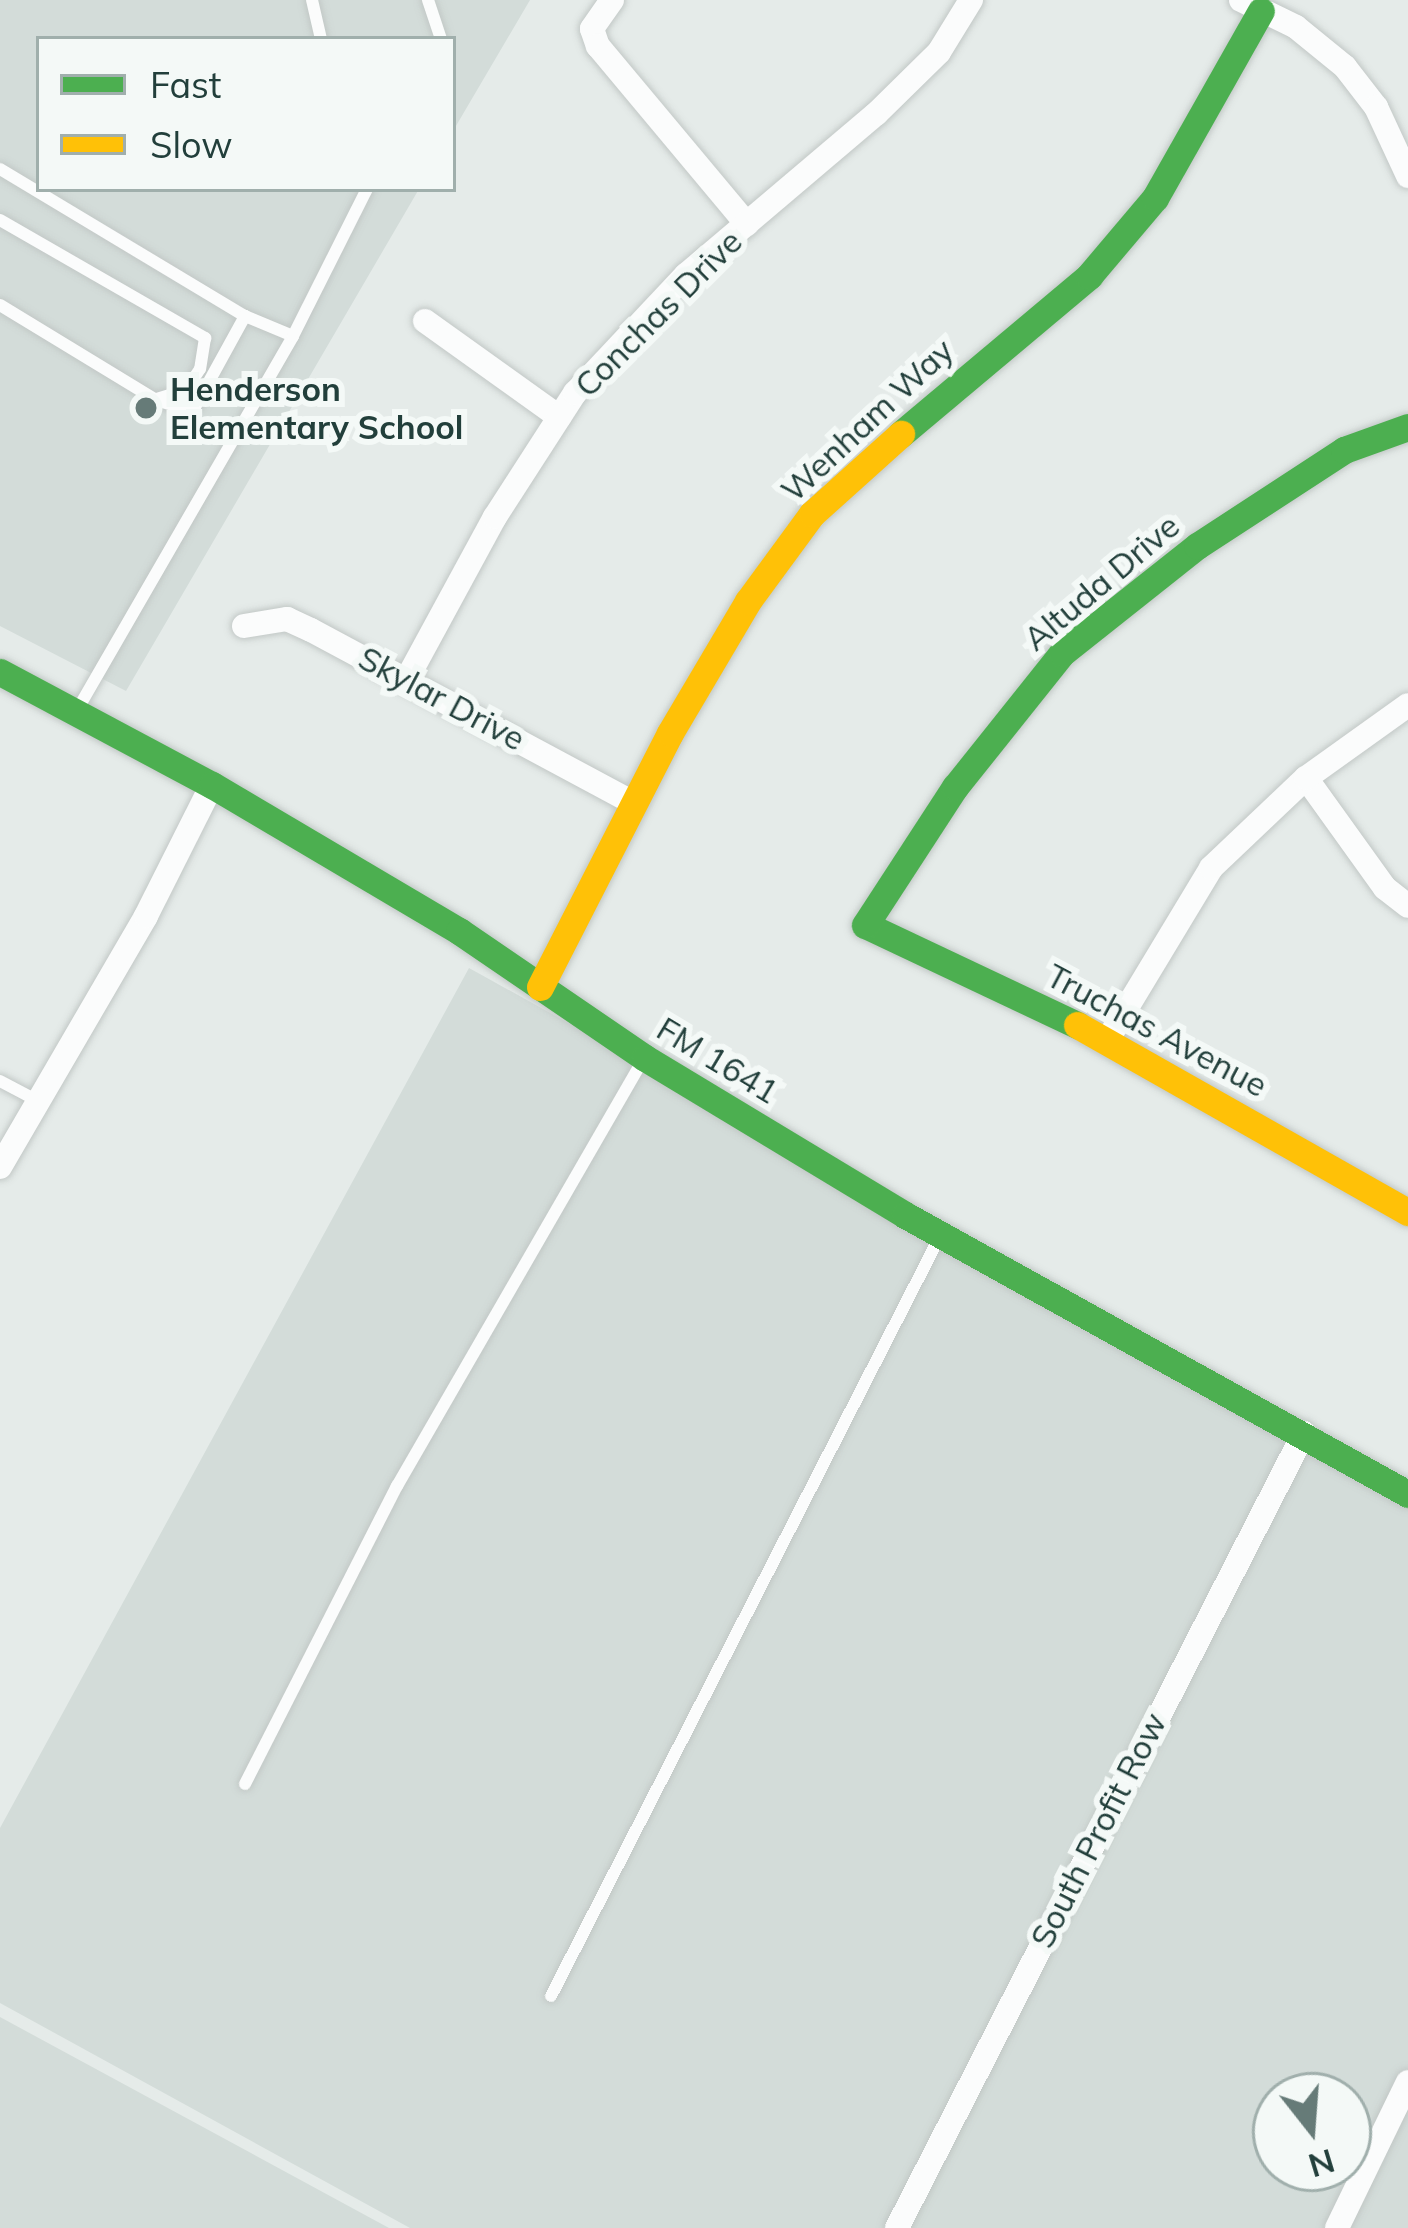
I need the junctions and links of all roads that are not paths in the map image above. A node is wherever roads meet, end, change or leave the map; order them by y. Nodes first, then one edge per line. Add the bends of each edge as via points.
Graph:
1 (312, 0) edge
2 (428, 0) edge
3 (612, 0) edge
4 (971, 0) edge
5 (1251, 6) edge
6 (320, 36) edge
7 (440, 36) edge
8 (0, 169) edge
9 (1408, 176) edge
10 (36, 191) edge
11 (38, 192) edge
12 (365, 192) edge
13 (0, 220) edge
14 (747, 224) junction
15 (0, 305) edge
16 (244, 316) junction
17 (425, 320) dead end
18 (292, 336) junction
19 (156, 400) junction
20 (560, 417) junction
21 (1408, 428) edge
22 (244, 626) dead end
23 (0, 672) edge
24 (408, 677) junction
25 (1408, 705) edge
26 (75, 713) junction
27 (1306, 778) junction
28 (212, 785) junction
29 (634, 803) junction
30 (1408, 906) edge
31 (865, 925) joint
32 (540, 987) junction
33 (1108, 1039) junction
34 (644, 1058) junction
35 (0, 1081) edge
36 (38, 1101) junction
37 (0, 1167) edge
38 (1408, 1212) edge
39 (940, 1234) junction
40 (1304, 1433) junction
41 (1408, 1494) edge
42 (245, 1784) dead end
43 (551, 1996) dead end
44 (1408, 2082) edge
45 (897, 2228) edge
46 (1337, 2228) edge

1 - 6 lane
2 - 7 lane
3 - 14 street via 592,29 598,46
4 - 14 street, Conchas Drive via 939,52
5 - 9 street via 1296,27 1345,68 1376,107
5 - 29 street, Wenham Way via 1155,198 1089,276 812,514 748,602
8 - 10 lane
11 - 16 lane
12 - 18 lane
13 - 19 lane via 205,338 186,390
14 - 20 street, Conchas Drive via 686,275
15 - 19 lane
16 - 18 lane
16 - 19 lane via 195,407
17 - 20 street
18 - 26 lane
20 - 24 street, Conchas Drive
21 - 31 street, Altuda Drive via 1344,450 1215,534 1062,653 955,787
22 - 24 street, Skylar Drive via 287,619
23 - 26 street, FM 1641 / FM 1641
24 - 29 street, Skylar Drive
25 - 27 street
26 - 28 street, FM 1641 / FM 1641
27 - 30 street via 1385,888
27 - 33 street via 1211,868
28 - 32 street, FM 1641 / FM 1641
28 - 36 street
29 - 32 street, Wenham Way
31 - 33 street, Truchas Avenue
32 - 34 street, FM 1641 / FM 1641
33 - 38 street, Truchas Avenue
34 - 39 street, FM 1641 / FM 1641
34 - 42 lane via 397,1486
35 - 36 lane
36 - 37 street
39 - 40 street, FM 1641 / FM 1641
39 - 43 lane
40 - 41 street, FM 1641 / FM 1641
40 - 45 street, South Profit Row
44 - 46 street

